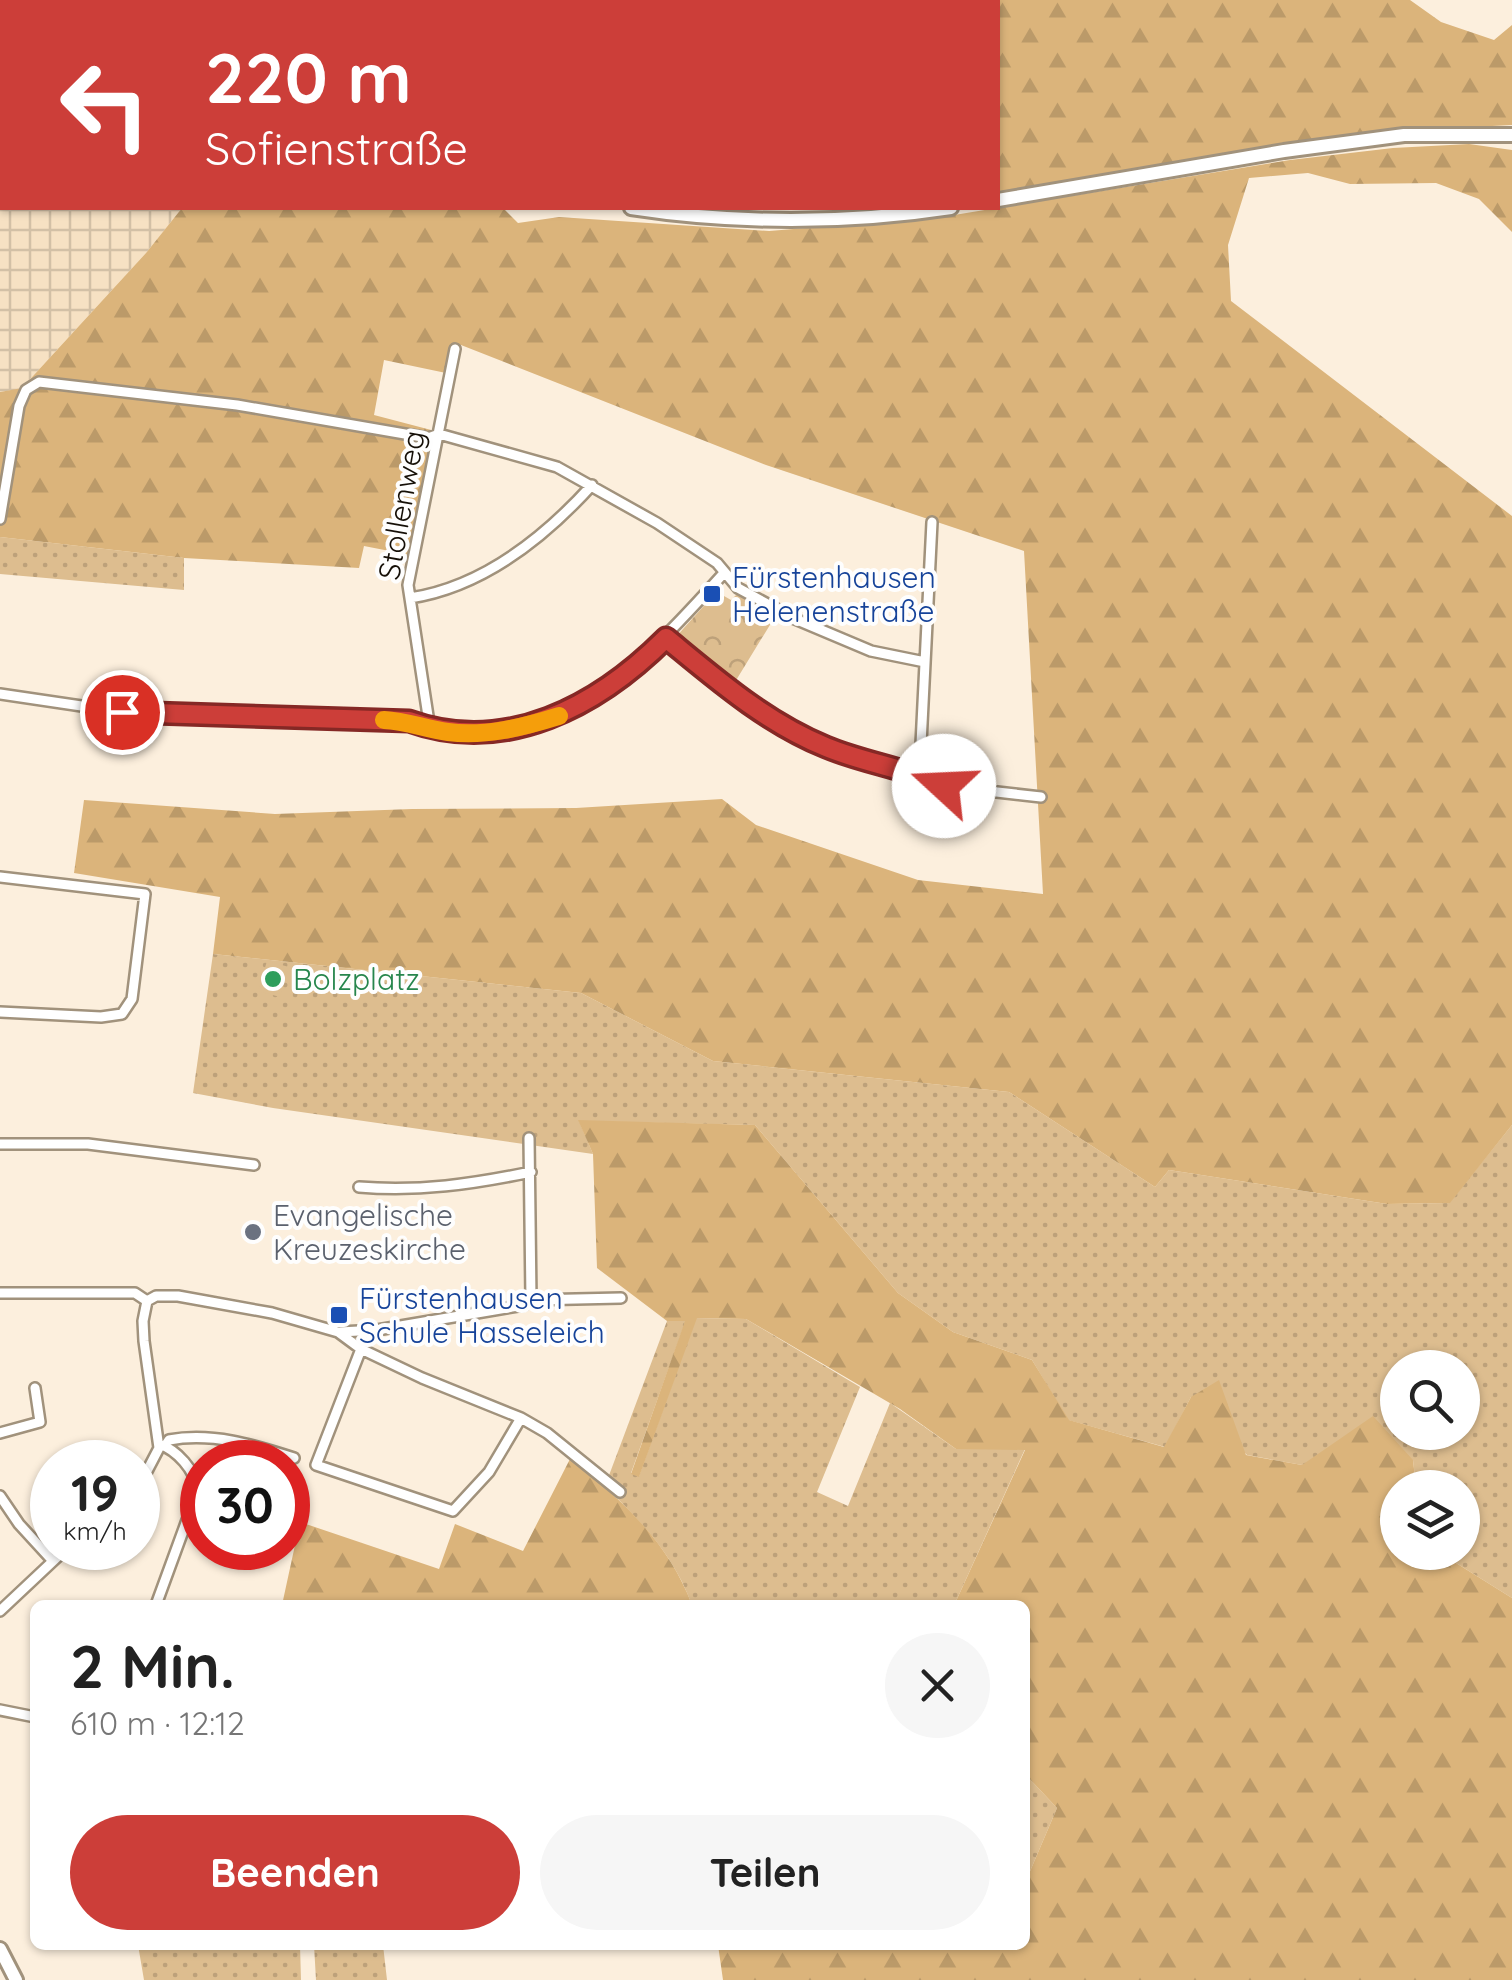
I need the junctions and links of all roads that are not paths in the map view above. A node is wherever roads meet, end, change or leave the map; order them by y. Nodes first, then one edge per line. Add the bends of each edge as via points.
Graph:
1 (1512, 135) edge
2 (1000, 200) edge
3 (643, 210) edge
4 (926, 210) edge
5 (455, 350) dead end
6 (439, 434) junction
7 (592, 485) junction
8 (0, 518) edge
9 (932, 522) dead end
10 (724, 573) junction
11 (410, 598) junction
12 (666, 638) junction
13 (925, 662) junction
14 (0, 694) edge
15 (430, 728) junction
16 (914, 772) junction
17 (1041, 797) dead end
18 (0, 877) edge
19 (0, 1012) edge
20 (529, 1138) dead end
21 (0, 1144) edge
22 (254, 1165) dead end
23 (531, 1172) junction
24 (360, 1187) dead end
25 (0, 1294) edge
26 (622, 1298) dead end
27 (531, 1300) junction
28 (147, 1302) junction
29 (338, 1332) junction
30 (362, 1349) junction
31 (35, 1388) dead end
32 (520, 1418) junction
33 (0, 1432) edge
34 (217, 1440) edge
35 (162, 1445) junction
36 (160, 1448) edge
37 (620, 1492) dead end
38 (0, 1496) edge
39 (30, 1536) edge
40 (42, 1570) edge
41 (158, 1600) edge
42 (0, 1611) edge
43 (0, 1710) edge
44 (30, 1716) edge
45 (0, 1948) edge
46 (16, 1980) edge

1 - 2 main road via 1404,135
3 - 4 main road via 746,219
5 - 6 street, Stollenweg
6 - 7 street via 556,467
6 - 8 street via 428,438 39,382 19,406
6 - 11 street, Stollenweg
7 - 10 street
7 - 11 street via 549,530 490,570
9 - 13 street
10 - 12 street
10 - 13 street via 738,588 826,634
11 - 15 street, Stollenweg
12 - 15 street via 599,694 563,714 493,732
12 - 16 street via 774,721 826,747
13 - 16 street
14 - 15 street via 122,712 409,721
16 - 17 street via 944,786
18 - 19 street via 145,894 132,999 122,1014
20 - 23 street
21 - 22 street via 88,1144
23 - 24 street via 419,1190
23 - 27 street
25 - 28 street via 135,1293
26 - 27 street
27 - 29 street
28 - 29 street via 178,1296
28 - 35 street via 144,1341
29 - 30 street
30 - 32 street
30 - 32 street via 316,1465 454,1511 489,1472
31 - 33 street via 40,1422
32 - 37 street
34 - 35 street
35 - 36 street
35 - 41 street via 180,1457 198,1490
38 - 39 street
40 - 42 street
43 - 44 street
45 - 46 main road

